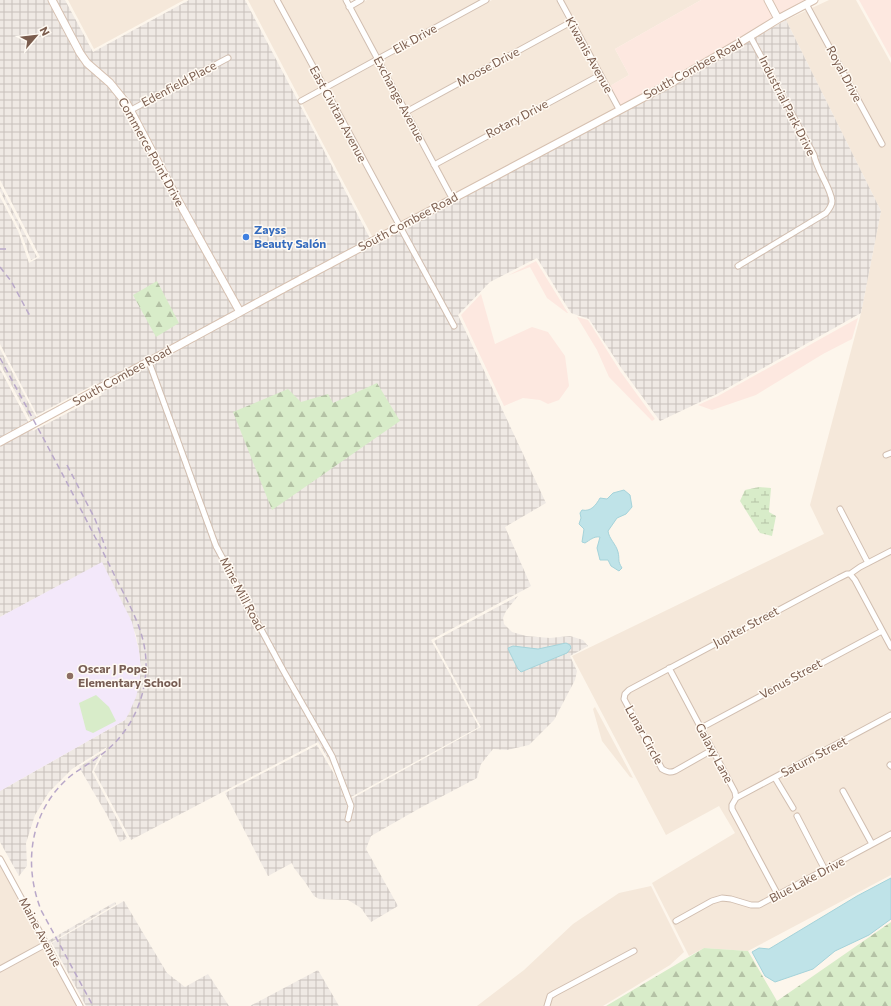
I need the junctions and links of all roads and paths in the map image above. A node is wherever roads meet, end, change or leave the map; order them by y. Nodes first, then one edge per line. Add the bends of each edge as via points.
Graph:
1 (52, 0) edge
2 (277, 0) edge
3 (346, 0) edge
4 (361, 0) edge
5 (486, 0) edge
6 (560, 0) edge
7 (768, 0) edge
8 (814, 0) edge
9 (806, 4) junction
10 (349, 7) junction
11 (778, 19) junction
12 (571, 22) junction
13 (750, 36) junction
14 (228, 58) dead end
15 (378, 60) junction
16 (600, 75) junction
17 (325, 88) junction
18 (301, 101) dead end
19 (619, 109) junction
20 (131, 110) junction
21 (406, 112) junction
22 (882, 144) dead end
23 (434, 165) junction
24 (452, 198) junction
25 (400, 227) junction
26 (738, 266) dead end
27 (240, 312) junction
28 (454, 326) dead end
29 (148, 362) junction
30 (0, 442) edge
31 (840, 509) dead end
32 (891, 551) edge
33 (868, 563) junction
34 (850, 574) junction
35 (882, 631) junction
36 (891, 647) edge
37 (669, 668) junction
38 (625, 694) joint
39 (891, 715) edge
40 (701, 728) junction
41 (712, 750) junction
42 (775, 778) junction
43 (844, 791) dead end
44 (736, 798) junction
45 (793, 808) dead end
46 (797, 816) dead end
47 (348, 818) dead end
48 (891, 834) edge
49 (872, 844) junction
50 (0, 859) edge
51 (825, 870) junction
52 (778, 895) junction
53 (676, 921) dead end
54 (46, 944) junction
55 (634, 951) dead end
56 (0, 969) edge
57 (80, 1006) edge
58 (547, 1006) edge

1 - 20 main road, Commerce Point Drive via 80,53 110,83
2 - 17 street, East Civitan Avenue
3 - 10 street, Exchange Avenue
4 - 10 street
5 - 15 street, Elk Drive
6 - 12 street, Kiwanis Avenue
7 - 11 main road
8 - 9 main road, South Combee Road
9 - 11 main road, South Combee Road
9 - 22 street, Royal Drive
10 - 15 street, Exchange Avenue
11 - 13 main road, South Combee Road
12 - 16 street, Kiwanis Avenue
12 - 21 street, Moose Drive
13 - 19 main road, South Combee Road via 672,82
13 - 26 street, Industrial Park Drive via 814,155 832,202 826,213
14 - 20 street, Edenfield Place
15 - 17 street, Elk Drive
15 - 21 street, Exchange Avenue
16 - 19 street, Kiwanis Avenue
16 - 23 street, Rotary Drive
17 - 18 street, Elk Drive
17 - 25 street, East Civitan Avenue
19 - 24 main road, South Combee Road
20 - 27 main road, Commerce Point Drive
21 - 23 street, Exchange Avenue
23 - 24 street, Exchange Avenue
24 - 25 main road, South Combee Road
25 - 27 main road, South Combee Road
25 - 28 street, East Civitan Avenue
27 - 29 main road, South Combee Road
29 - 30 main road, South Combee Road
29 - 47 street, Mine Mill Road via 216,546 332,756 351,806
31 - 33 street
32 - 33 street, Jupiter Street
33 - 34 street, Jupiter Street
34 - 35 street
34 - 37 street, Jupiter Street
35 - 36 street
35 - 40 street, Venus Street
37 - 38 street, Jupiter Street
37 - 40 street, Galaxy Lane
38 - 41 street, Lunar Circle via 624,699 666,772 671,772
39 - 42 street, Saturn Street
40 - 41 street, Galaxy Lane
41 - 44 street, Galaxy Lane
42 - 44 street, Saturn Street
42 - 45 street
43 - 49 street
44 - 52 street, Galaxy Lane via 732,809
46 - 51 street
48 - 49 street, Blue Lake Drive
49 - 51 street, Blue Lake Drive
50 - 54 street, Maine Avenue
51 - 52 street, Blue Lake Drive
52 - 53 street, Blue Lake Drive via 759,905 722,898
54 - 56 street
54 - 57 street, Maine Avenue
55 - 58 street via 550,996

